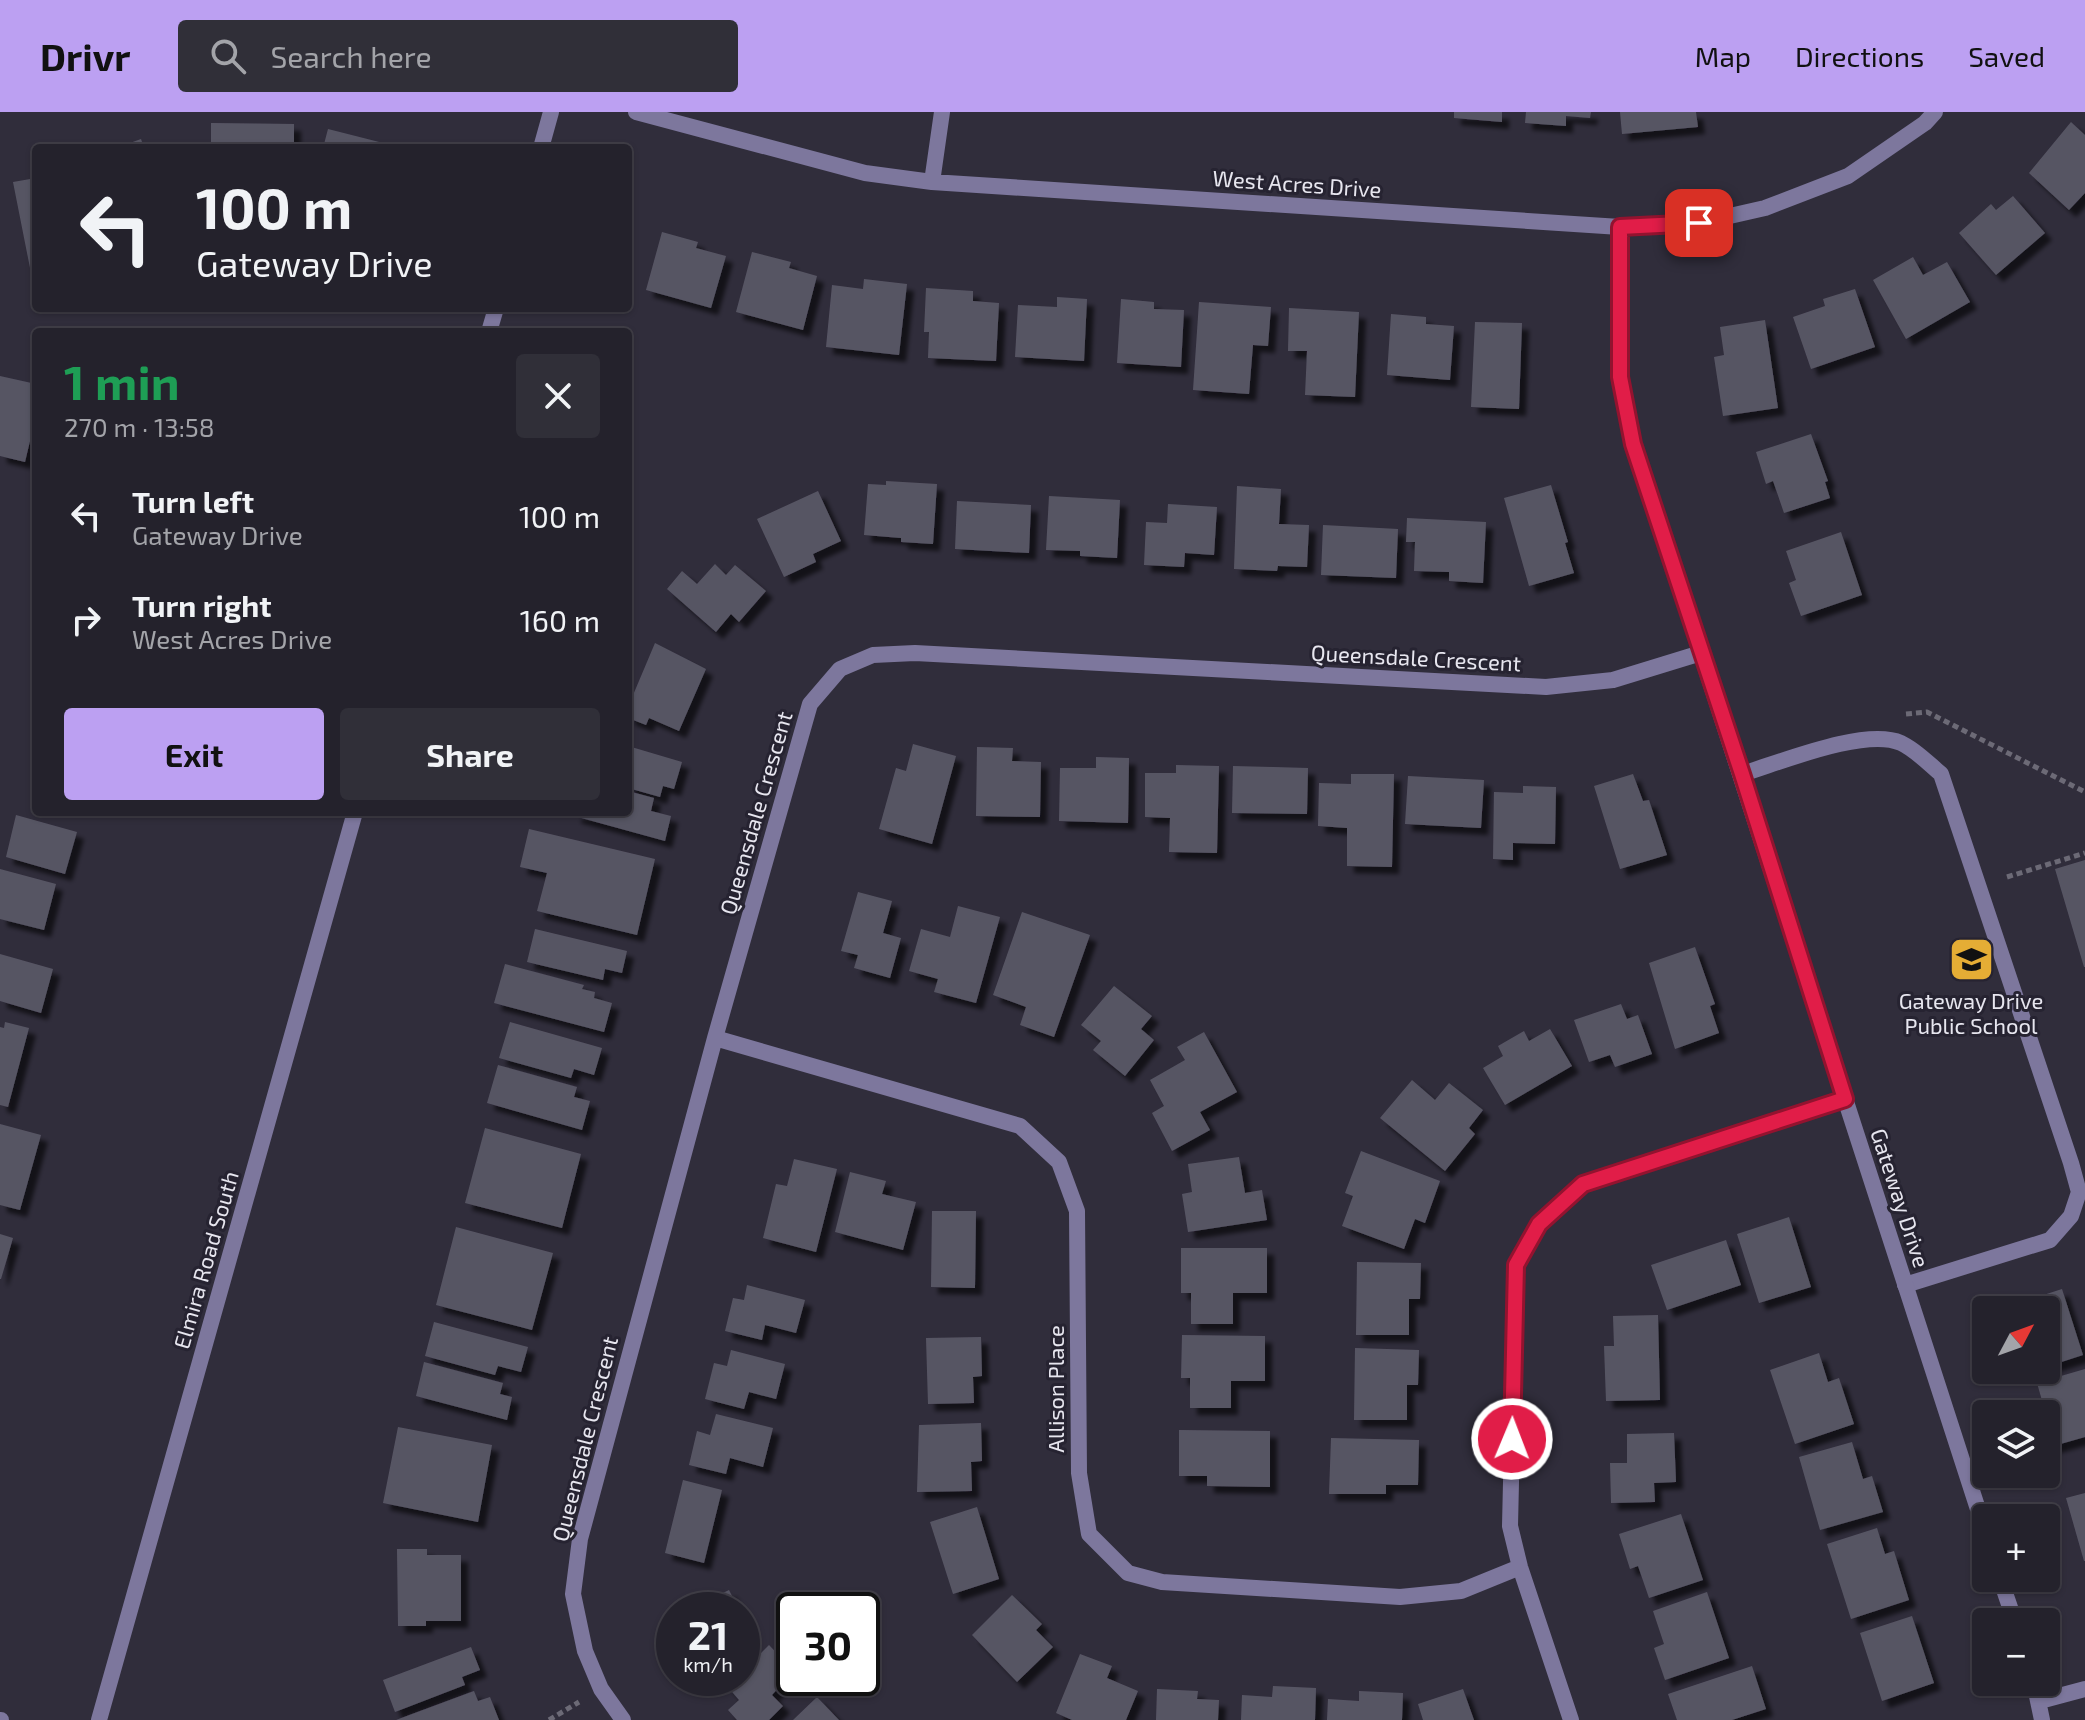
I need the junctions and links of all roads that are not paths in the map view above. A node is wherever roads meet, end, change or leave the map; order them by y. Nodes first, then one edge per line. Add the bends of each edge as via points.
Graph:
1 (551, 112) edge
2 (636, 112) edge
3 (942, 112) edge
4 (1935, 112) edge
5 (542, 144) edge
6 (932, 182) junction
7 (1620, 227) junction
8 (1701, 653) junction
9 (1742, 774) junction
10 (354, 816) edge
11 (715, 1038) junction
12 (1845, 1099) junction
13 (2082, 1194) edge
14 (1905, 1285) junction
15 (1976, 1504) edge
16 (1520, 1567) junction
17 (2085, 1689) edge
18 (2038, 1696) edge
19 (2040, 1701) junction
20 (99, 1720) edge
21 (623, 1720) edge
22 (1571, 1720) edge
23 (2042, 1720) edge

1 - 5 street
2 - 6 street, West Acres Drive via 865,173
3 - 6 street
4 - 7 street, West Acres Drive via 1848,176 1765,208 1699,223
6 - 7 street, West Acres Drive
7 - 8 street, Gateway Drive via 1620,377 1633,444
8 - 9 street, Gateway Drive
8 - 11 street, Queensdale Crescent via 1613,680 1546,687 873,655 840,669 810,704
9 - 12 street, Gateway Drive
9 - 13 street via 1849,741 1874,739 1900,742 1941,774
10 - 20 street, Elmira Road South
11 - 16 street, Allison Place via 1020,1126 1059,1162 1077,1211 1079,1473 1089,1534 1128,1573 1162,1582 1400,1597 1461,1591
11 - 21 street, Queensdale Crescent via 580,1539 573,1594 585,1651 601,1689
12 - 14 street, Gateway Drive
12 - 16 street via 1583,1184 1539,1224 1516,1265 1510,1526
13 - 14 street via 2050,1240
14 - 15 street, Gateway Drive
16 - 22 street
17 - 19 street
18 - 19 street
19 - 23 street

